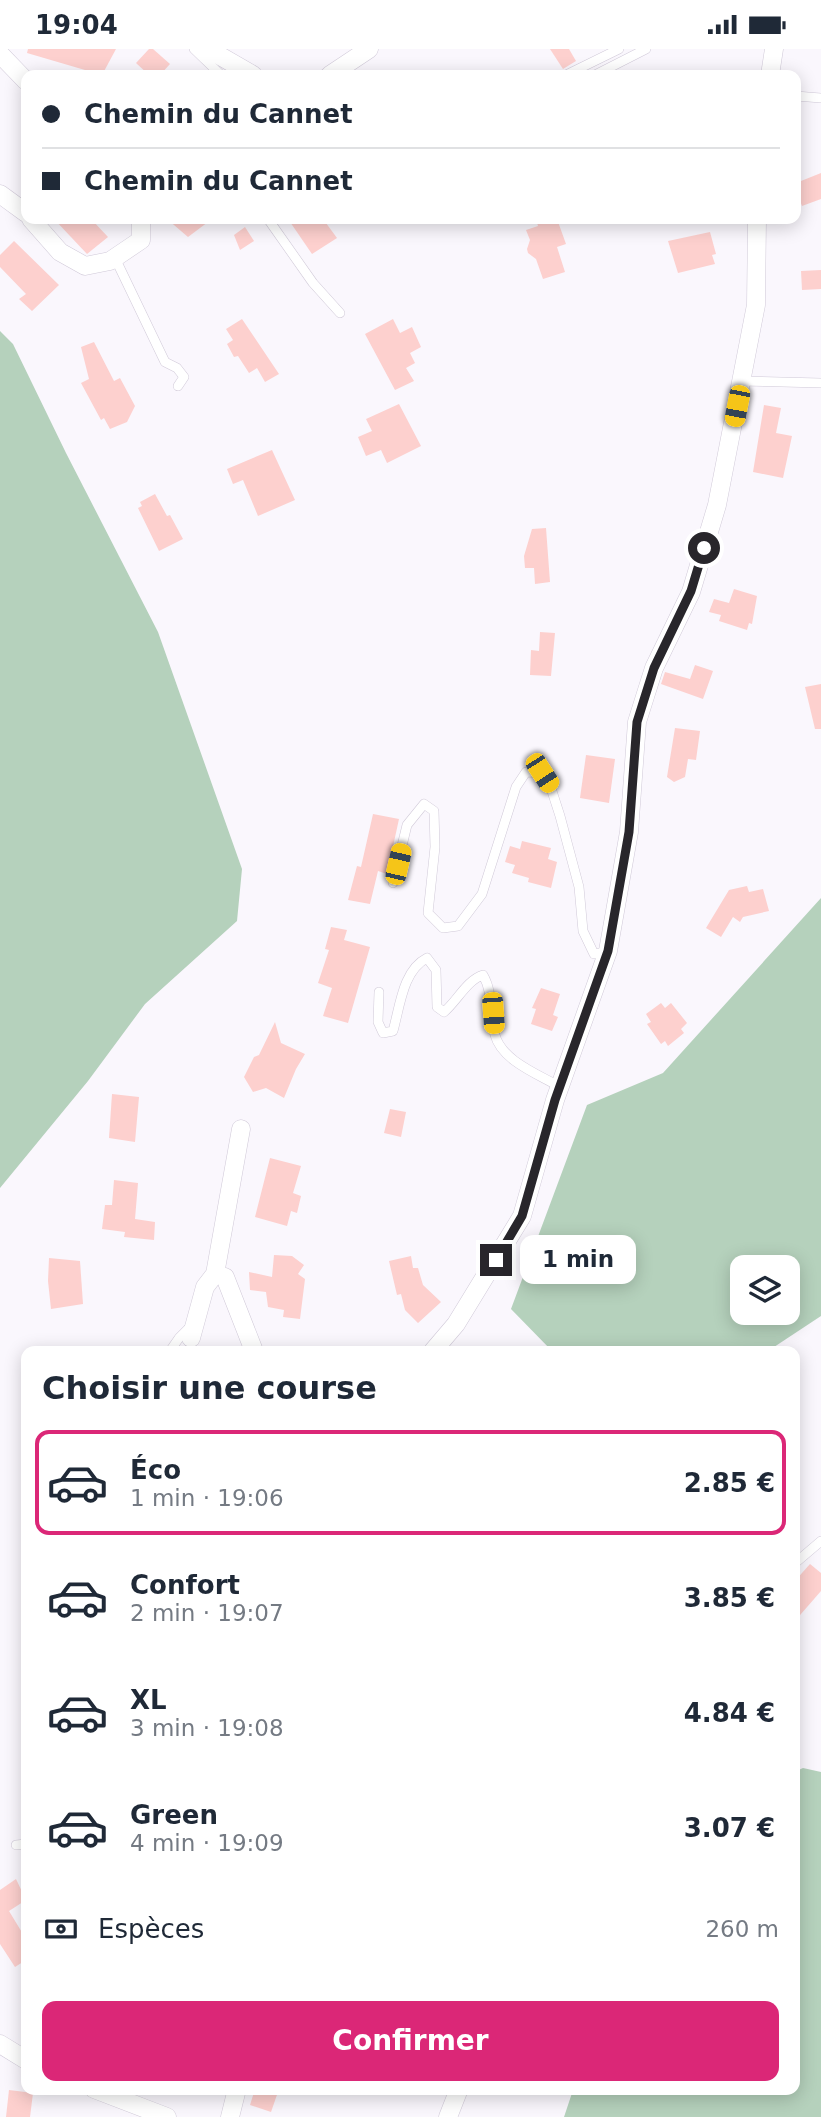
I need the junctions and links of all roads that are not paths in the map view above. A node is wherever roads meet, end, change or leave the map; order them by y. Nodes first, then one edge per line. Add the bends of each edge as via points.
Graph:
1 (194, 49) edge
2 (208, 49) edge
3 (369, 49) edge
4 (619, 49) edge
5 (646, 49) edge
6 (774, 49) edge
7 (0, 54) edge
8 (215, 70) edge
9 (244, 70) edge
10 (338, 70) edge
11 (576, 70) edge
12 (605, 70) edge
13 (771, 70) edge
14 (21, 76) edge
15 (801, 96) edge
16 (821, 98) edge
17 (0, 194) edge
18 (21, 209) edge
19 (36, 224) edge
20 (141, 224) edge
21 (272, 224) edge
22 (757, 224) edge
23 (115, 258) junction
24 (340, 313) dead end
25 (741, 381) junction
26 (821, 383) edge
27 (178, 386) dead end
28 (394, 883) dead end
29 (608, 951) junction
30 (379, 992) dead end
31 (559, 1087) junction
32 (241, 1129) dead end
33 (215, 1274) junction
34 (191, 1335) joint
35 (173, 1346) edge
36 (252, 1346) edge
37 (437, 1346) edge
38 (821, 1541) edge
39 (800, 1559) edge
40 (21, 1844) edge
41 (16, 1845) dead end
42 (0, 2044) edge
43 (21, 2057) edge
44 (110, 2095) edge
45 (236, 2095) edge
46 (457, 2095) edge
47 (167, 2117) edge
48 (230, 2117) edge
49 (448, 2117) edge

1 - 8 lane
2 - 9 street
3 - 10 street
4 - 11 lane
5 - 12 lane
6 - 13 street
7 - 14 street
15 - 16 lane
17 - 18 street
19 - 23 street via 60,252 85,266
20 - 23 street via 141,240
21 - 24 lane
22 - 25 street via 755,305
23 - 27 lane via 165,362 184,377
25 - 26 lane
25 - 29 street via 717,505 691,591 654,668 637,722 629,832
28 - 29 lane via 407,825 424,804 434,811 428,913 443,928 458,926 482,894 516,787 526,772 542,773 561,816 579,887 583,931 594,954
29 - 31 street
30 - 31 lane via 378,1022 383,1033 393,1031 417,963 428,958 436,970 437,1007 444,1012 482,975 489,986 499,1045 516,1062
31 - 37 street via 522,1216 456,1324
32 - 33 street
33 - 34 street via 205,1287
33 - 36 street via 225,1277
34 - 35 lane via 178,1338
38 - 39 lane
40 - 41 lane
42 - 43 street
44 - 47 street
45 - 48 street
46 - 49 street

